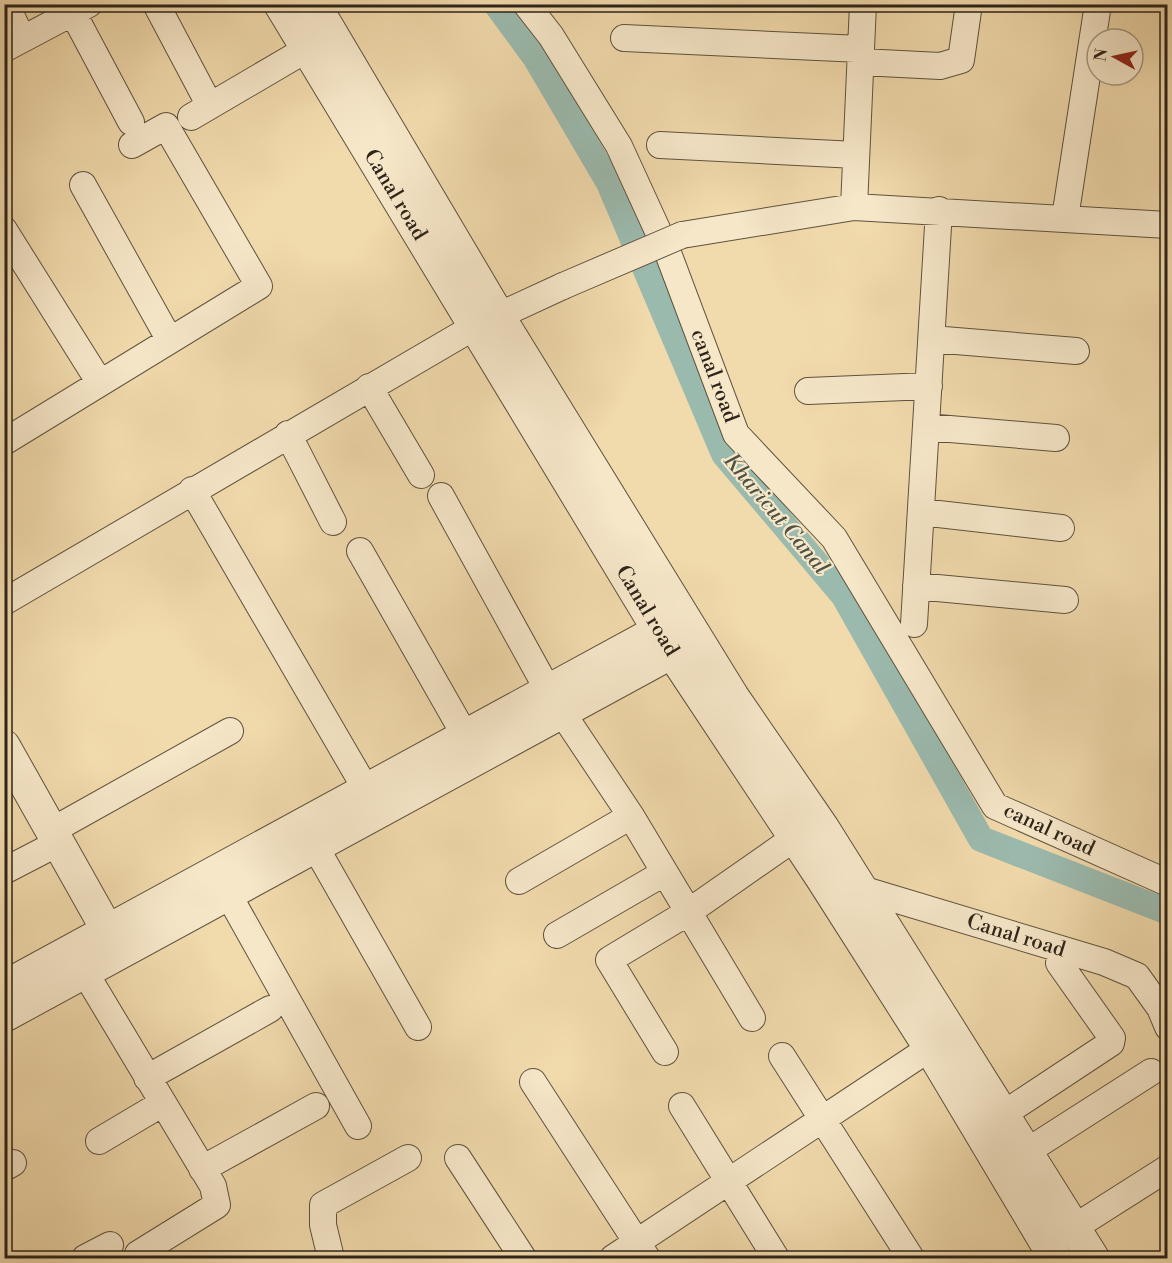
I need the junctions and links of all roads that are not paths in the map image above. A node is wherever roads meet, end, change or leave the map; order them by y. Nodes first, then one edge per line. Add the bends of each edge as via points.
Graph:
1 (6, 4) edge
2 (156, 4) edge
3 (280, 4) edge
4 (314, 4) edge
5 (526, 4) edge
6 (863, 4) edge
7 (969, 4) edge
8 (1098, 4) edge
9 (81, 9) edge
10 (624, 38) dead end
11 (13, 44) edge
12 (307, 49) junction
13 (861, 55) junction
14 (660, 145) dead end
15 (856, 155) junction
16 (83, 185) dead end
17 (854, 207) junction
18 (939, 210) junction
19 (1065, 218) junction
20 (1167, 225) edge
21 (4, 230) edge
22 (487, 321) junction
23 (169, 339) junction
24 (932, 339) junction
25 (1076, 351) dead end
26 (100, 382) junction
27 (929, 386) junction
28 (369, 387) junction
29 (808, 391) dead end
30 (926, 427) junction
31 (288, 434) junction
32 (1056, 438) dead end
33 (4, 442) edge
34 (421, 475) dead end
35 (192, 490) junction
36 (441, 496) dead end
37 (921, 512) junction
38 (333, 522) dead end
39 (1061, 528) dead end
40 (360, 551) dead end
41 (916, 586) junction
42 (1065, 600) dead end
43 (4, 602) edge
44 (914, 624) dead end
45 (678, 635) junction
46 (556, 703) junction
47 (231, 731) dead end
48 (466, 737) junction
49 (9, 765) edge
50 (367, 791) junction
51 (631, 816) junction
52 (57, 836) junction
53 (793, 839) junction
54 (316, 848) junction
55 (4, 872) edge
56 (664, 873) junction
57 (821, 877) junction
58 (519, 881) dead end
59 (1167, 883) edge
60 (861, 889) junction
61 (228, 894) junction
62 (687, 913) junction
63 (557, 935) dead end
64 (114, 943) junction
65 (79, 962) junction
66 (1059, 963) dead end
67 (4, 987) edge
68 (270, 1009) dead end
69 (4, 1016) edge
70 (752, 1018) dead end
71 (1167, 1026) edge
72 (418, 1027) dead end
73 (930, 1048) junction
74 (665, 1052) dead end
75 (782, 1056) dead end
76 (1151, 1072) dead end
77 (147, 1078) junction
78 (533, 1082) dead end
79 (163, 1103) junction
80 (316, 1106) dead end
81 (682, 1106) dead end
82 (1002, 1114) junction
83 (821, 1120) junction
84 (358, 1126) dead end
85 (99, 1141) dead end
86 (1026, 1152) junction
87 (408, 1158) dead end
88 (458, 1158) dead end
89 (202, 1168) junction
90 (1167, 1168) edge
91 (728, 1182) junction
92 (1075, 1227) junction
93 (110, 1245) dead end
94 (642, 1251) edge
95 (138, 1254) dead end
96 (85, 1258) edge
97 (331, 1258) edge
98 (523, 1258) edge
99 (613, 1258) edge
100 (776, 1258) edge
101 (911, 1258) edge
102 (1055, 1258) edge
103 (1092, 1258) edge

1 - 11 street
2 - 12 street via 200,111
3 - 12 street, Canal road
4 - 22 street
5 - 59 street, canal road via 551,36 619,146 668,253 736,434 834,538 996,806
6 - 13 street
7 - 13 street via 962,60 940,66
8 - 19 street
9 - 11 street
9 - 23 street via 131,134 166,126 259,286
10 - 13 street
12 - 22 street, Canal road
13 - 15 street
14 - 15 street
15 - 17 street
16 - 23 street
17 - 18 street
17 - 22 street, bridge via 682,235
18 - 19 street
18 - 24 street
19 - 20 street
21 - 26 street
22 - 28 street
22 - 45 street, Canal road
23 - 26 street
24 - 25 street
24 - 27 street
26 - 33 street
27 - 29 street
27 - 30 street
28 - 31 street
28 - 34 street
30 - 32 street
30 - 37 street
31 - 35 street
31 - 38 street
35 - 43 street
35 - 50 street
36 - 46 street
37 - 39 street
37 - 41 street
40 - 48 street
41 - 42 street
41 - 44 street
45 - 46 street
45 - 53 street, Canal road
45 - 60 street
46 - 48 street
46 - 51 street
46 - 54 street
47 - 52 street
48 - 50 street
49 - 52 street
50 - 64 street
51 - 56 street
51 - 58 street
52 - 55 street
52 - 64 street
53 - 57 street, Canal road
53 - 62 street
54 - 61 street
54 - 72 street
56 - 62 street
56 - 63 street
57 - 60 street, Canal road
57 - 73 street
60 - 71 street, Canal road via 1137,975 1160,1008
60 - 82 street
61 - 64 street
61 - 84 street
62 - 70 street
62 - 74 street via 609,960
64 - 65 street
65 - 67 street
65 - 69 street
65 - 77 street
66 - 82 street via 1112,1043
68 - 77 street
73 - 83 street
73 - 102 street
75 - 83 street
76 - 86 street
77 - 79 street
78 - 94 street
79 - 85 street
79 - 89 street
80 - 89 street
81 - 91 street
82 - 86 street
83 - 91 street
83 - 101 street
86 - 92 street
87 - 97 street via 323,1205 322,1225
88 - 98 street
89 - 95 street via 213,1186 217,1205
90 - 92 street
91 - 94 street
91 - 100 street
92 - 103 street
93 - 96 street
94 - 99 street

